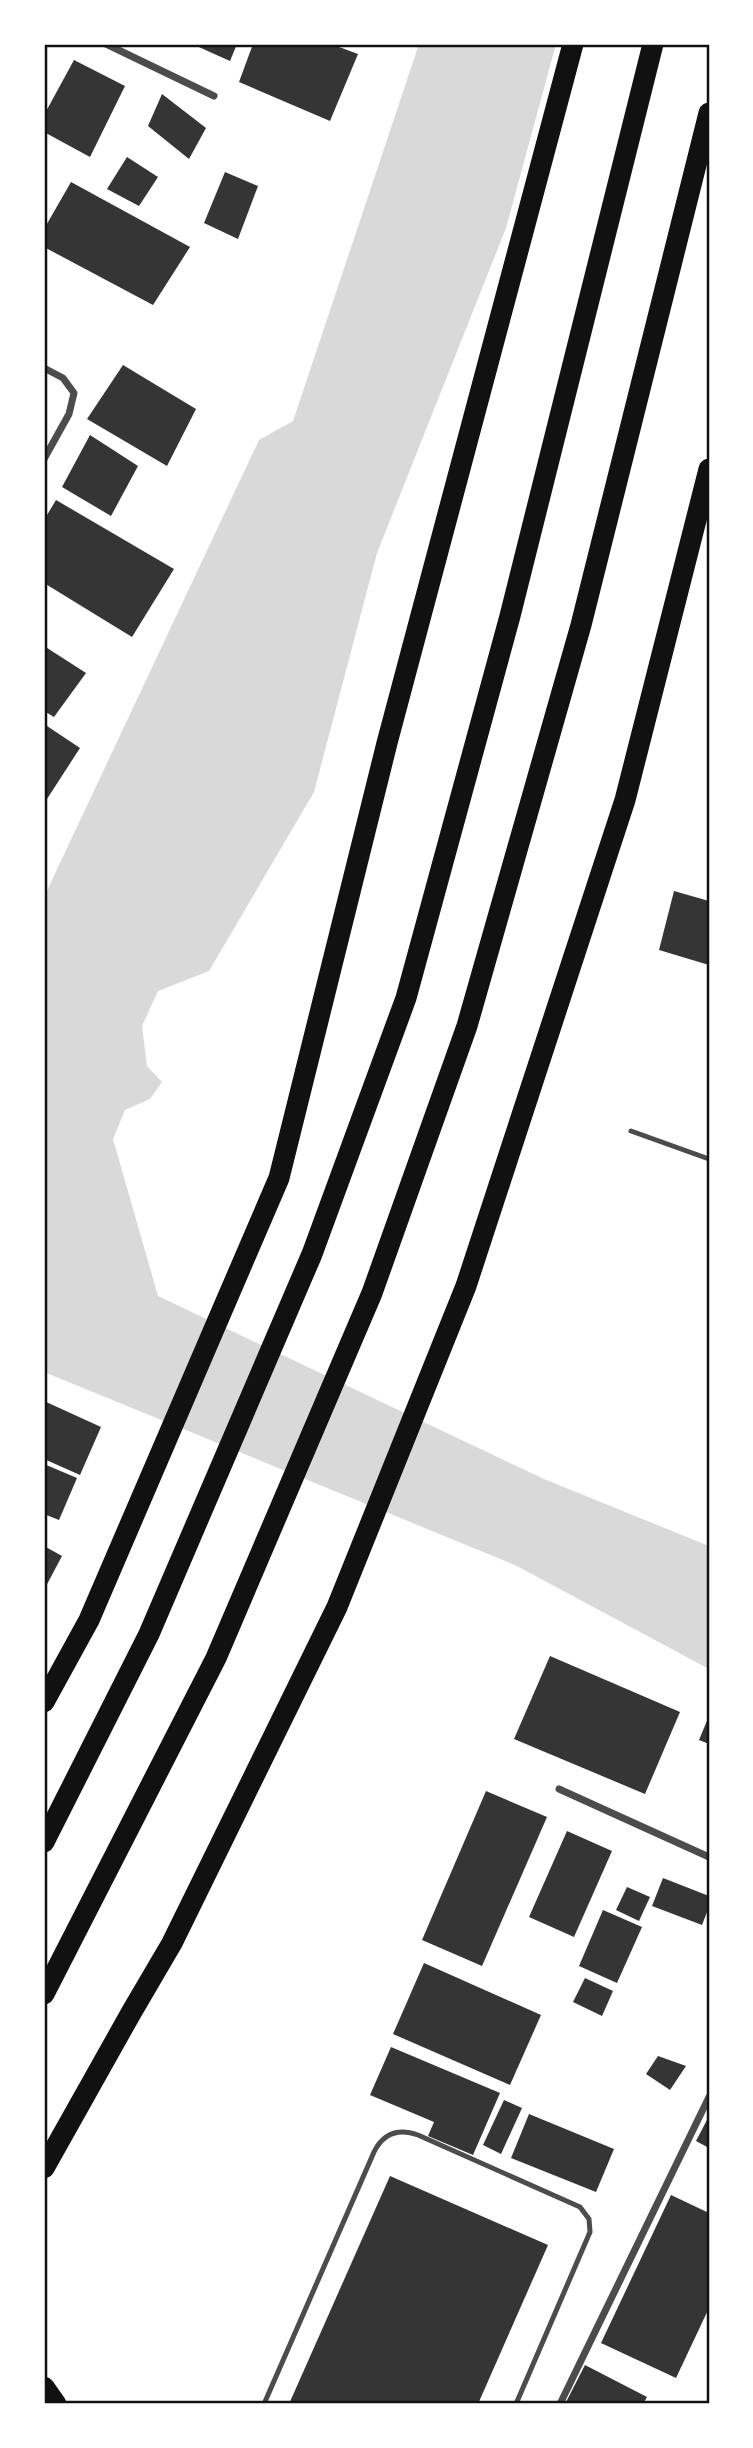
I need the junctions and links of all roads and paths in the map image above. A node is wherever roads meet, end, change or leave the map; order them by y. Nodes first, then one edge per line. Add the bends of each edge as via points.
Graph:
1 (106, 44) edge
2 (573, 44) edge
3 (653, 44) edge
4 (214, 96) dead end
5 (709, 113) edge
6 (44, 368) edge
7 (44, 458) edge
8 (709, 469) edge
9 (631, 1130) dead end
10 (709, 1159) edge
11 (44, 1702) edge
12 (559, 1789) dead end
13 (44, 1842) edge
14 (709, 1857) edge
15 (44, 1994) edge
16 (709, 2097) edge
17 (44, 2168) edge
18 (44, 2387) edge
19 (56, 2404) edge
20 (264, 2404) edge
21 (516, 2404) edge
22 (560, 2404) edge

1 - 4 street
2 - 11 highway via 387,743 279,1178 89,1620
3 - 13 highway via 510,616 406,998 280,1330 149,1634
5 - 15 highway via 581,625 467,1026 372,1293 216,1658
6 - 7 street via 63,378 74,393 69,414
8 - 17 highway via 625,800 466,1286 337,1607 172,1943
9 - 10 lane
12 - 14 street
16 - 22 street
18 - 19 highway
20 - 21 lane via 373,2152 384,2137 400,2131 580,2207 589,2219 590,2232

